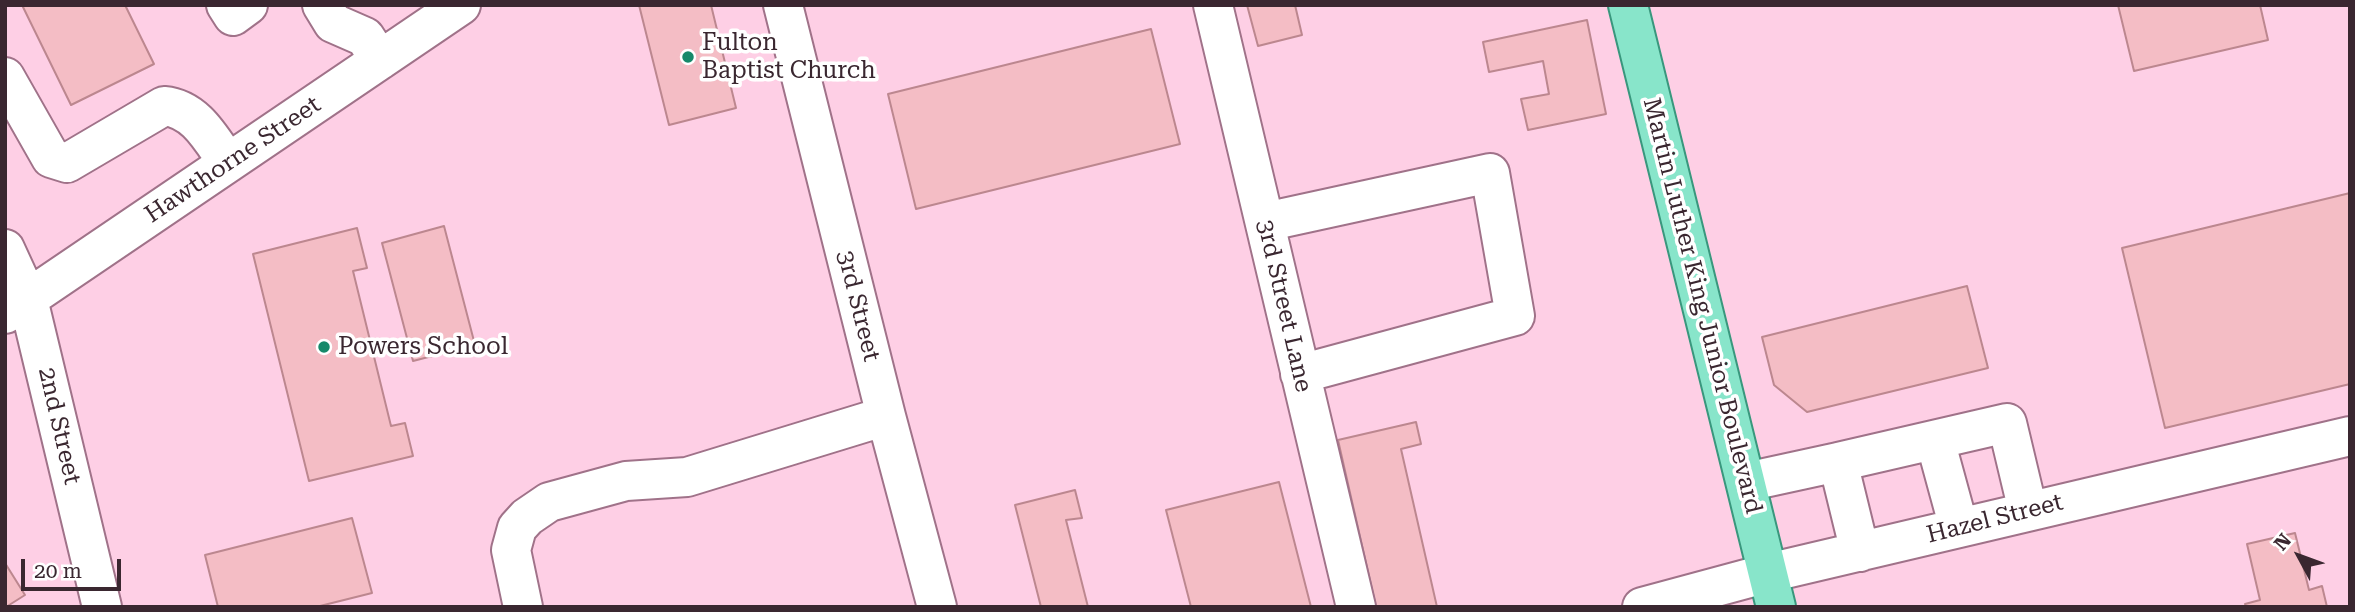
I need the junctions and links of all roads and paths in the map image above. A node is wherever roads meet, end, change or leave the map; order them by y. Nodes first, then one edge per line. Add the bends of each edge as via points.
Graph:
1 (226, 5) edge
2 (248, 5) edge
3 (322, 5) edge
4 (461, 5) edge
5 (783, 5) edge
6 (1213, 5) edge
7 (1628, 5) edge
8 (369, 34) edge
9 (5, 77) edge
10 (228, 163) junction
11 (1265, 222) junction
12 (5, 249) edge
13 (17, 306) edge
14 (1300, 374) junction
15 (886, 416) junction
16 (2350, 436) edge
17 (1935, 440) junction
18 (1839, 461) junction
19 (1746, 482) junction
20 (2028, 512) junction
21 (1959, 528) junction
22 (1860, 552) junction
23 (1772, 590) edge
24 (102, 607) edge
25 (523, 607) edge
26 (937, 607) edge
27 (1356, 607) edge
28 (1642, 607) edge

1 - 2 street via 233,16
3 - 8 street via 333,23
4 - 8 street, Hawthorne Street
5 - 15 street, 3rd Street
6 - 11 street, 3rd Street Lane
7 - 19 main road, Martin Luther King Junior Boulevard
8 - 10 street, Hawthorne Street
9 - 10 street via 51,158 67,163 164,106 178,107 201,125
10 - 13 street, Hawthorne Street
11 - 14 street, 3rd Street Lane
11 - 14 street via 1490,173 1515,316
12 - 13 street, 2nd Street
13 - 24 street, 2nd Street
14 - 27 street, 3rd Street Lane
15 - 25 street via 687,477 626,481 550,502 517,528 510,550
15 - 26 street, 3rd Street
16 - 20 street, Hazel Street
17 - 18 street
17 - 20 street via 2007,423
17 - 21 street
18 - 19 street
18 - 22 street
19 - 23 main road, Martin Luther King Junior Boulevard
20 - 21 street, Hazel Street
21 - 22 street, Hazel Street
22 - 23 street, Hazel Street
23 - 28 street, Hazel Street

